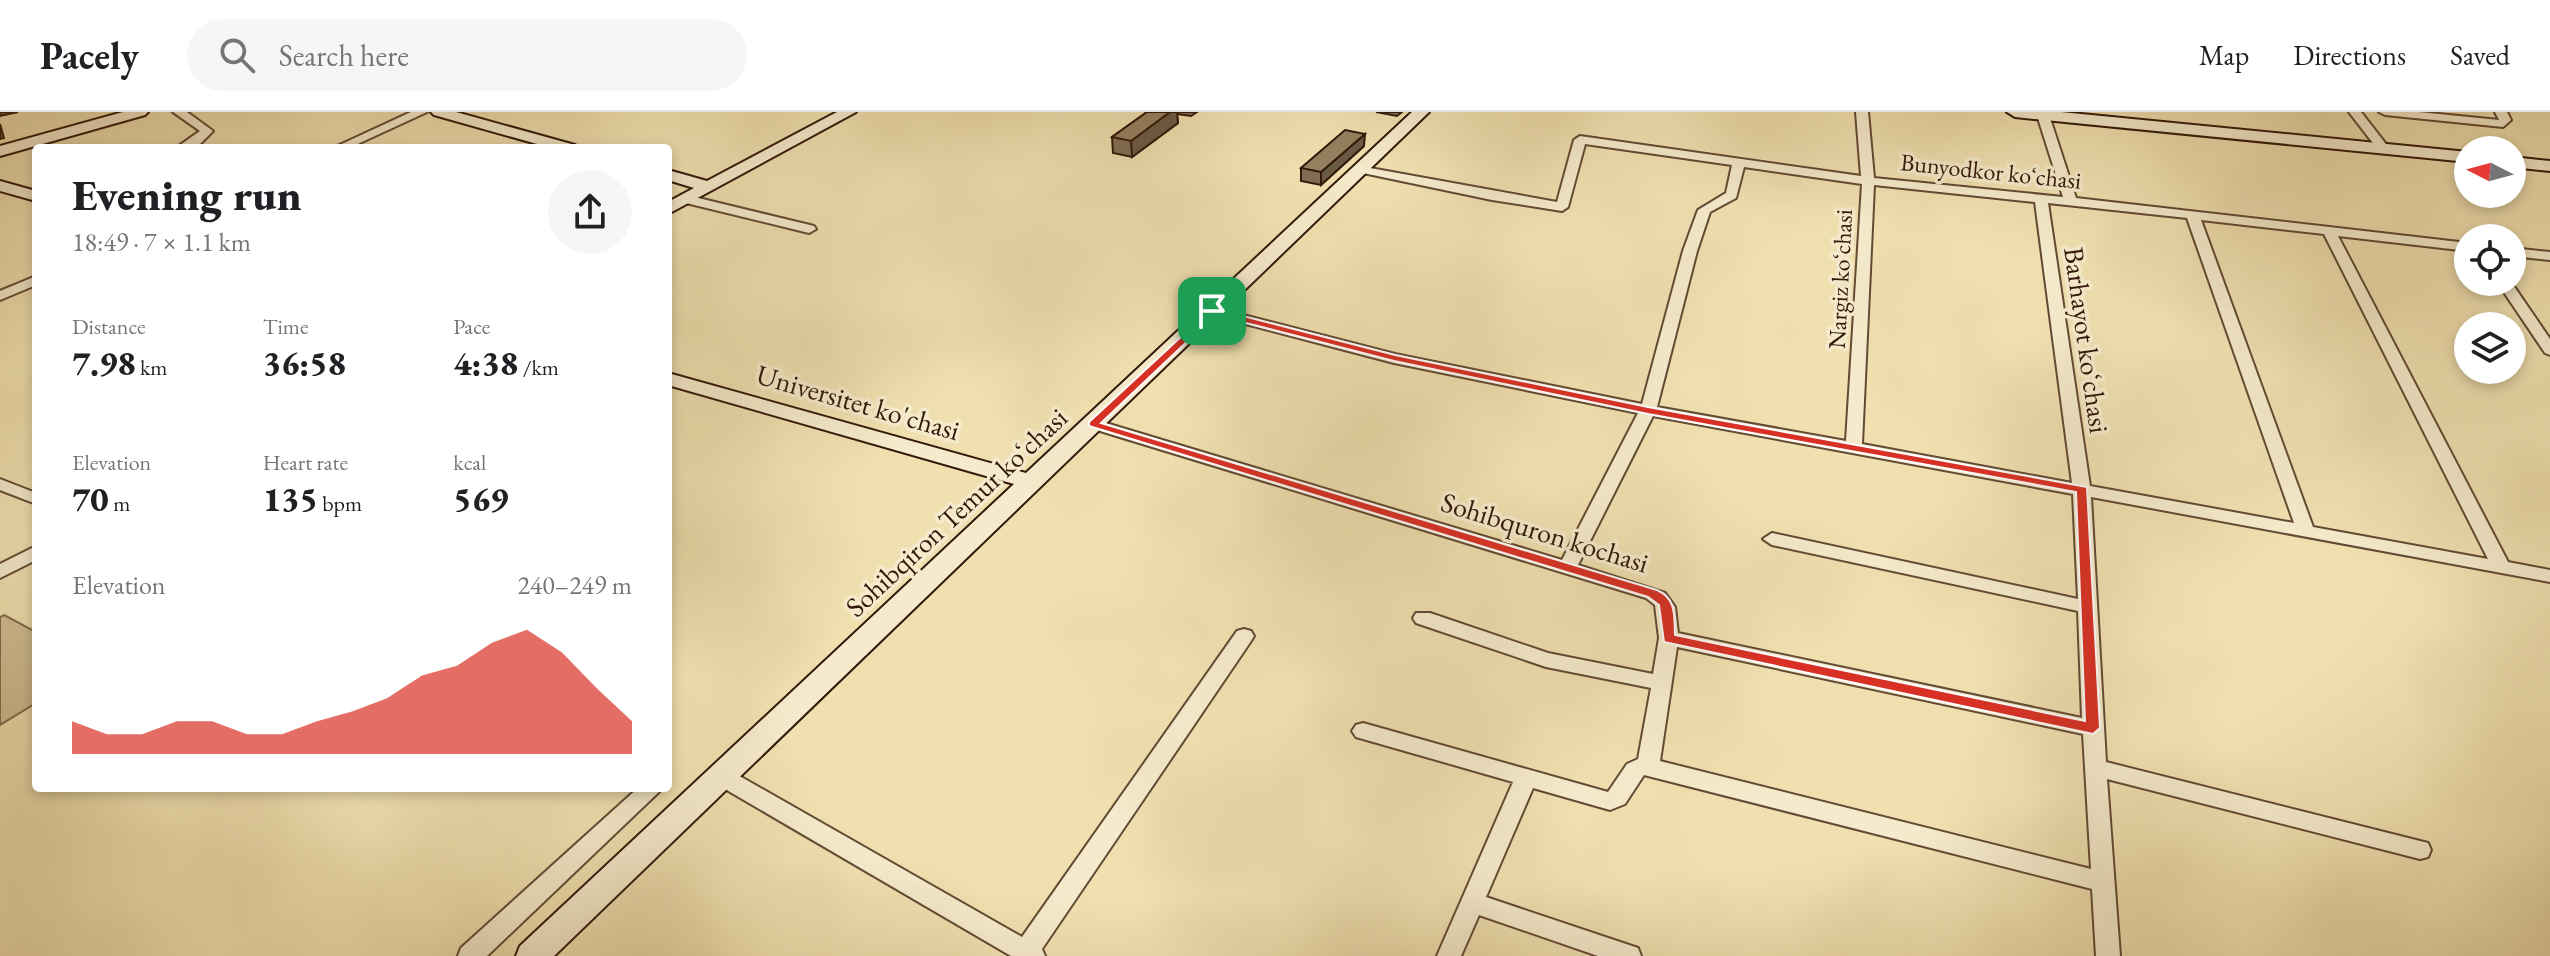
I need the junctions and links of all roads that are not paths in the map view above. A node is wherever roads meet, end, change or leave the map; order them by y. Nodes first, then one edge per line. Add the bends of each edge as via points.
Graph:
1 (140, 112) edge
2 (179, 112) edge
3 (421, 112) edge
4 (439, 112) edge
5 (848, 112) edge
6 (1421, 112) edge
7 (1862, 112) edge
8 (2015, 112) edge
9 (2355, 112) edge
10 (2385, 112) edge
11 (2501, 112) edge
12 (2043, 115) junction
13 (192, 144) edge
14 (348, 144) edge
15 (555, 144) edge
16 (2383, 148) junction
17 (0, 151) edge
18 (2454, 156) edge
19 (1739, 162) junction
20 (2526, 163) edge
21 (2550, 166) edge
22 (1363, 169) junction
23 (672, 176) edge
24 (1868, 181) junction
25 (0, 186) edge
26 (709, 187) junction
27 (32, 195) edge
28 (2041, 198) junction
29 (686, 199) junction
30 (2071, 201) junction
31 (672, 207) edge
32 (2192, 214) junction
33 (809, 229) dead end
34 (2329, 231) junction
35 (2454, 245) edge
36 (2526, 253) edge
37 (2550, 256) edge
38 (32, 282) edge
39 (0, 296) edge
40 (2513, 296) edge
41 (1212, 311) junction
42 (2550, 350) edge
43 (672, 380) edge
44 (1648, 410) junction
45 (1093, 424) junction
46 (1854, 448) junction
47 (1031, 482) junction
48 (0, 484) edge
49 (2082, 490) junction
50 (32, 497) edge
51 (2306, 532) junction
52 (1772, 539) dead end
53 (32, 554) edge
54 (1567, 568) junction
55 (2502, 568) junction
56 (0, 572) edge
57 (2550, 576) edge
58 (2087, 607) junction
59 (1423, 618) dead end
60 (1244, 636) dead end
61 (1669, 638) junction
62 (1661, 683) junction
63 (2093, 728) junction
64 (1363, 731) dead end
65 (1648, 766) junction
66 (2097, 768) junction
67 (721, 776) junction
68 (1526, 778) junction
69 (648, 792) edge
70 (2420, 850) dead end
71 (2104, 882) junction
72 (1474, 903) junction
73 (1030, 954) edge
74 (470, 956) edge
75 (532, 956) edge
76 (1449, 956) edge
77 (1629, 956) edge
78 (2108, 956) edge

1 - 17 main road
2 - 13 street via 207,131
3 - 14 street
4 - 15 main road
5 - 26 main road
6 - 22 main road, Sohibqiron Temur koʻchasi
7 - 24 street, Nargiz koʻchasi
8 - 12 main road
9 - 16 street
10 - 11 street via 2503,124
12 - 16 main road
12 - 30 street
16 - 18 main road
19 - 22 street, Bunyodkor koʻchasi via 1580,140 1562,207
19 - 24 street, Bunyodkor koʻchasi
19 - 44 street via 1732,195 1705,207
20 - 21 main road
22 - 41 main road, Sohibqiron Temur koʻchasi
23 - 26 main road
24 - 28 street, Bunyodkor koʻchasi
24 - 46 street, Nargiz koʻchasi
25 - 27 main road
26 - 29 main road
28 - 30 street, Bunyodkor koʻchasi
28 - 49 street, Barhayot koʻchasi
29 - 31 main road
29 - 33 street
30 - 32 street, Bunyodkor koʻchasi
32 - 34 street, Bunyodkor koʻchasi
32 - 51 street
34 - 35 street, Bunyodkor koʻchasi
34 - 55 street
36 - 37 street
38 - 39 street
40 - 42 street
41 - 44 street via 1394,358
41 - 45 main road, Sohibqiron Temur koʻchasi
43 - 47 main road, Universitet ko'chasi
44 - 46 street
44 - 54 street
45 - 47 main road, Sohibqiron Temur koʻchasi
45 - 54 street, Sohibquron kochasi
46 - 49 street
47 - 67 main road, Sohibqiron Temur koʻchasi
48 - 50 street
49 - 51 street
49 - 58 street, Barhayot koʻchasi
51 - 55 street
52 - 58 street
53 - 56 street
54 - 61 street, Sohibquron kochasi via 1663,598
55 - 57 street
58 - 63 street, Barhayot koʻchasi
59 - 62 street via 1546,660
60 - 73 street
61 - 62 street
61 - 63 street
62 - 65 street
63 - 66 street, Barhayot koʻchasi
64 - 68 street
65 - 68 street via 1630,772 1623,793 1610,801
65 - 71 street
66 - 70 street
66 - 71 street, Barhayot koʻchasi
67 - 73 street
67 - 75 main road, Sohibqiron Temur koʻchasi
68 - 72 street
69 - 74 street
71 - 78 street, Barhayot koʻchasi
72 - 76 street
72 - 77 street

